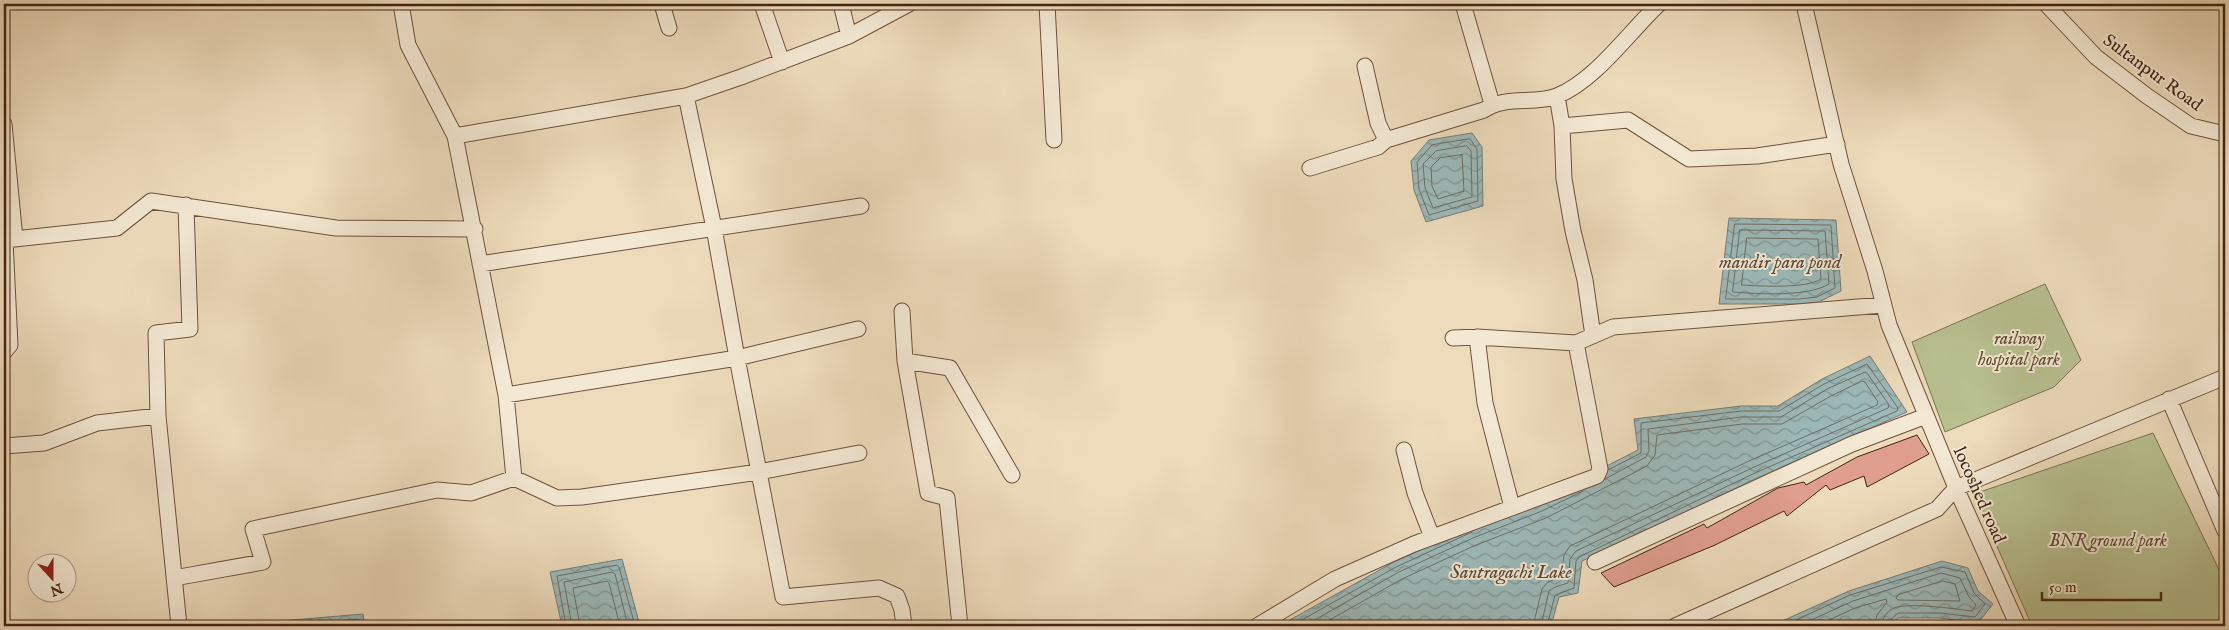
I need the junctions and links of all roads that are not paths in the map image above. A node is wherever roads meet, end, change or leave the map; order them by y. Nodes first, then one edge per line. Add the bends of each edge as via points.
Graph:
1 (401, 4) edge
2 (662, 4) edge
3 (762, 4) edge
4 (841, 4) edge
5 (909, 4) edge
6 (1047, 4) edge
7 (1463, 4) edge
8 (1638, 4) edge
9 (1659, 4) edge
10 (1804, 4) edge
11 (2048, 4) edge
12 (1644, 18) junction
13 (669, 28) dead end
14 (849, 36) junction
15 (782, 62) junction
16 (1365, 66) dead end
17 (686, 96) junction
18 (1556, 96) junction
19 (1492, 104) junction
20 (4, 124) edge
21 (1562, 126) junction
22 (2225, 134) edge
23 (455, 136) junction
24 (1054, 140) dead end
25 (1386, 140) junction
26 (1837, 144) junction
27 (1310, 168) dead end
28 (186, 206) junction
29 (861, 206) dead end
30 (714, 228) junction
31 (474, 230) junction
32 (15, 239) junction
33 (480, 264) junction
34 (1884, 305) junction
35 (902, 311) dead end
36 (858, 329) dead end
37 (1593, 336) junction
38 (1454, 338) dead end
39 (1477, 338) junction
40 (1576, 343) junction
41 (4, 352) edge
42 (737, 358) junction
43 (905, 360) junction
44 (2225, 377) edge
45 (506, 395) junction
46 (2169, 399) junction
47 (158, 416) junction
48 (1926, 416) junction
49 (4, 446) edge
50 (1404, 450) dead end
51 (860, 453) dead end
52 (759, 472) junction
53 (1012, 475) dead end
54 (514, 478) junction
55 (1956, 488) junction
56 (1512, 507) junction
57 (2225, 529) edge
58 (1432, 538) junction
59 (1595, 562) dead end
60 (174, 578) junction
61 (179, 626) edge
62 (904, 626) edge
63 (960, 626) edge
64 (1257, 626) edge
65 (1675, 626) edge
66 (2018, 626) edge

1 - 23 street via 408,45
2 - 13 street
3 - 15 street
4 - 14 street
5 - 14 street
6 - 24 street
7 - 19 street
8 - 12 street
9 - 12 street
10 - 26 street, locoshed road
11 - 22 street, Sultanpur Road via 2096,57 2147,96 2191,126
12 - 18 street via 1587,77
14 - 15 street
15 - 17 street
16 - 25 street via 1378,123
17 - 23 street
17 - 30 street
18 - 19 street
18 - 21 street
19 - 25 street via 1484,110
20 - 32 street
21 - 26 street via 1628,120 1690,159 1757,156
21 - 37 street via 1564,179
23 - 31 street
25 - 27 street via 1378,147
26 - 34 street, locoshed road
28 - 31 street via 336,228
28 - 32 street via 151,201 117,228
28 - 47 street via 190,329 156,333
29 - 30 street
30 - 33 street
30 - 42 street
31 - 33 street
32 - 41 street via 5,240 10,345
33 - 45 street
34 - 37 street via 1613,327
34 - 48 street, locoshed road via 1909,379
35 - 43 street
36 - 42 street
37 - 40 street
38 - 39 street
39 - 40 street
39 - 56 street via 1486,403
40 - 56 street via 1600,469 1596,476
42 - 45 street
42 - 52 street
43 - 53 street via 950,368
43 - 63 street via 928,493 947,498
44 - 46 street
45 - 54 street
46 - 55 street
46 - 57 street
47 - 49 street via 97,423 44,443
47 - 60 street
48 - 55 street, locoshed road
48 - 59 street via 1852,444
50 - 58 street via 1415,493
51 - 52 street
52 - 54 street via 557,498
52 - 62 street via 783,597 879,588 897,596
54 - 60 street via 471,493 437,490 253,528 263,562
55 - 65 street via 1937,509
55 - 66 street, locoshed road
56 - 58 street
58 - 64 street via 1335,579
60 - 61 street

